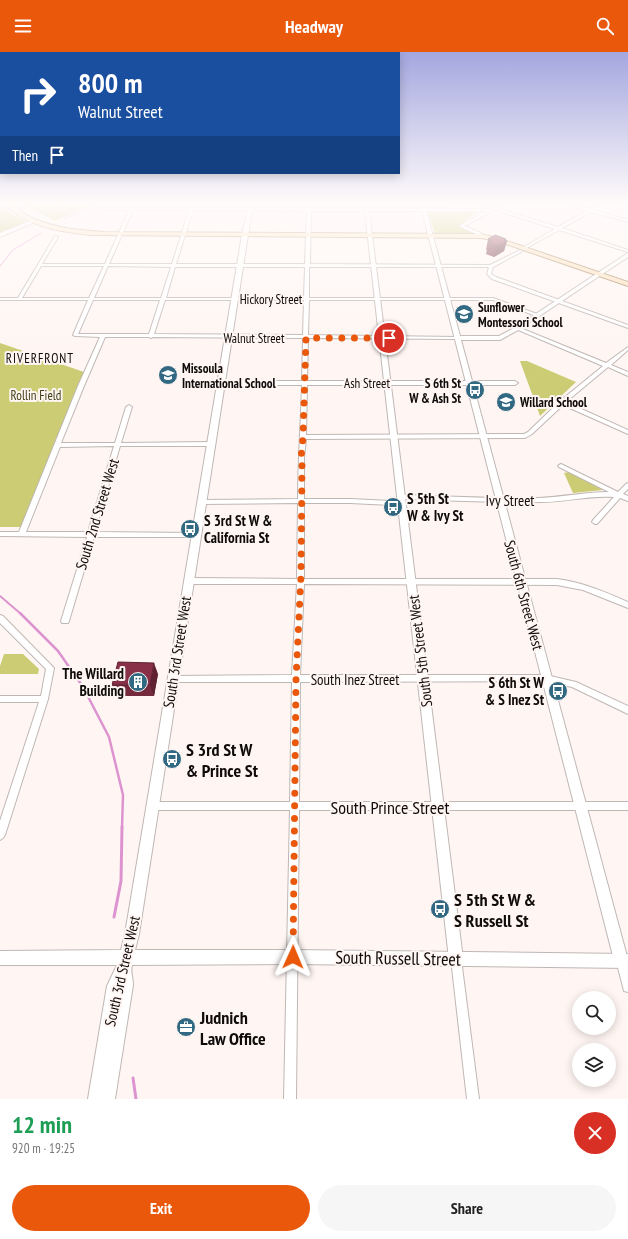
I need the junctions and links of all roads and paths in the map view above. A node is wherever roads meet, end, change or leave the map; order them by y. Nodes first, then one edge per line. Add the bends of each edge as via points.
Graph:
1 (47, 252) edge
2 (113, 252) edge
3 (178, 252) edge
4 (243, 252) edge
5 (307, 252) edge
6 (372, 252) edge
7 (436, 252) edge
8 (518, 252) edge
9 (527, 252) edge
10 (628, 255) edge
11 (39, 265) junction
12 (107, 265) junction
13 (174, 265) junction
14 (241, 265) junction
15 (307, 265) junction
16 (374, 265) junction
17 (438, 265) junction
18 (491, 266) junction
19 (596, 276) junction
20 (628, 284) edge
21 (628, 288) edge
22 (92, 298) junction
23 (164, 298) junction
24 (235, 298) junction
25 (447, 298) junction
26 (0, 299) edge
27 (19, 299) junction
28 (306, 299) junction
29 (378, 299) junction
30 (558, 302) junction
31 (538, 315) junction
32 (518, 328) junction
33 (628, 328) edge
34 (104, 336) junction
35 (151, 337) junction
36 (229, 338) junction
37 (306, 338) junction
38 (383, 338) junction
39 (458, 338) junction
40 (628, 348) edge
41 (607, 365) junction
42 (628, 374) edge
43 (303, 382) junction
44 (220, 383) junction
45 (388, 383) junction
46 (469, 383) junction
47 (515, 383) dead end
48 (562, 402) junction
49 (129, 407) dead end
50 (628, 432) edge
51 (303, 437) junction
52 (395, 437) junction
53 (483, 437) junction
54 (210, 444) junction
55 (58, 445) junction
56 (118, 445) junction
57 (561, 466) dead end
58 (628, 485) edge
59 (618, 494) junction
60 (401, 497) junction
61 (628, 499) edge
62 (301, 501) junction
63 (500, 501) junction
64 (201, 502) junction
65 (401, 507) junction
66 (595, 522) dead end
67 (22, 533) junction
68 (0, 534) edge
69 (91, 534) junction
70 (195, 535) junction
71 (300, 580) junction
72 (412, 580) junction
73 (188, 581) junction
74 (521, 581) junction
75 (628, 605) edge
76 (0, 618) edge
77 (65, 621) dead end
78 (546, 678) junction
79 (172, 679) junction
80 (296, 679) junction
81 (423, 679) junction
82 (0, 699) edge
83 (44, 699) junction
84 (628, 710) edge
85 (580, 805) junction
86 (152, 806) junction
87 (296, 806) junction
88 (628, 806) edge
89 (438, 807) junction
90 (0, 835) edge
91 (293, 957) junction
92 (0, 958) edge
93 (456, 959) junction
94 (624, 961) edge
95 (124, 966) junction
96 (628, 987) edge
97 (96, 1099) edge
98 (107, 1099) edge
99 (290, 1099) edge
100 (472, 1099) edge

1 - 11 street
2 - 12 street
3 - 13 street
4 - 14 main road, South 3rd Street West
5 - 15 street
6 - 16 street, South 5th Street West
7 - 17 street, South 6th Street West
8 - 18 street
9 - 19 main road
10 - 19 street
11 - 12 street
11 - 27 street
12 - 13 street
12 - 22 street
13 - 14 street
13 - 23 street
14 - 15 street
14 - 24 main road, South 3rd Street West
15 - 16 street
15 - 28 street
16 - 17 street
16 - 29 street, South 5th Street West
17 - 18 street
17 - 25 street, South 6th Street West
18 - 30 street via 489,274 494,278
19 - 20 main road
19 - 21 main road
19 - 30 street
22 - 23 street, Hickory Street
22 - 27 street, Hickory Street
22 - 34 street, Walnut Street via 74,335
23 - 24 street, Hickory Street
23 - 35 street
24 - 28 street, Hickory Street
24 - 36 main road, South 3rd Street West
25 - 29 street, Hickory Street
25 - 31 street, Hickory Street via 493,299
25 - 39 street, South 6th Street West
26 - 27 street, Hickory Street
28 - 29 street, Hickory Street
28 - 37 street
29 - 38 street, South 5th Street West
30 - 31 street
30 - 33 street
31 - 32 street
32 - 39 street via 500,338
32 - 41 street
34 - 35 street, Walnut Street
34 - 55 street
35 - 36 street, Walnut Street
36 - 37 street, Walnut Street
36 - 44 main road, South 3rd Street West
37 - 38 street, Walnut Street
37 - 43 street
38 - 39 street, Walnut Street
38 - 45 street, South 5th Street West
39 - 46 street, South 6th Street West
40 - 41 street
41 - 42 street
41 - 48 street
43 - 44 street, Ash Street
43 - 45 street, Ash Street
43 - 51 street
44 - 54 main road, South 3rd Street West
45 - 46 street, Ash Street
45 - 52 street, South 5th Street West
46 - 47 street, Ash Street
46 - 53 street, South 6th Street West
48 - 50 street
48 - 53 street via 525,436
49 - 56 street, South 2nd Street West
51 - 52 street
51 - 62 street
52 - 53 street
52 - 60 street, South 5th Street West
53 - 63 street, South 6th Street West
54 - 56 street
54 - 64 main road, South 3rd Street West
55 - 56 street
55 - 67 street
56 - 69 street, South 2nd Street West
57 - 59 street
58 - 59 street
59 - 61 street
59 - 63 street, Ivy Street via 604,493 552,500
59 - 66 street
60 - 63 street, Ivy Street
60 - 65 street, South 5th Street West
62 - 64 street
62 - 65 street via 392,503
62 - 71 street
63 - 74 street, South 6th Street West
64 - 70 main road, South 3rd Street West
65 - 72 street, South 5th Street West
67 - 68 street
67 - 69 street
69 - 70 street
69 - 77 street, South 2nd Street West
70 - 73 main road, South 3rd Street West
71 - 72 street
71 - 73 street
71 - 80 street
72 - 74 street
72 - 81 street, South 5th Street West
73 - 79 main road, South 3rd Street West
74 - 75 street via 578,585
74 - 78 street, South 6th Street West
76 - 83 street via 50,668
78 - 81 street, South Inez Street
78 - 84 street, South Inez Street via 573,684
78 - 85 street, South 6th Street West
79 - 80 street, South Inez Street
79 - 86 main road, South 3rd Street West
80 - 81 street, South Inez Street
80 - 87 street
81 - 89 street, South 5th Street West
82 - 83 street
83 - 90 street
85 - 88 street, South Prince Street
85 - 89 street, South Prince Street
85 - 94 street, South 6th Street West
86 - 87 street, South Prince Street
86 - 95 main road, South 3rd Street West via 132,934
87 - 89 street, South Prince Street
87 - 91 street
89 - 93 street, South 5th Street West
91 - 93 main road, South Russell Street
91 - 95 main road, South Russell Street
91 - 99 street
92 - 95 main road, South Russell Street
93 - 94 main road, South Russell Street
93 - 100 street, South 5th Street West
94 - 96 street, South 6th Street West
95 - 97 main road, South 3rd Street West via 115,986
95 - 98 main road via 126,985

